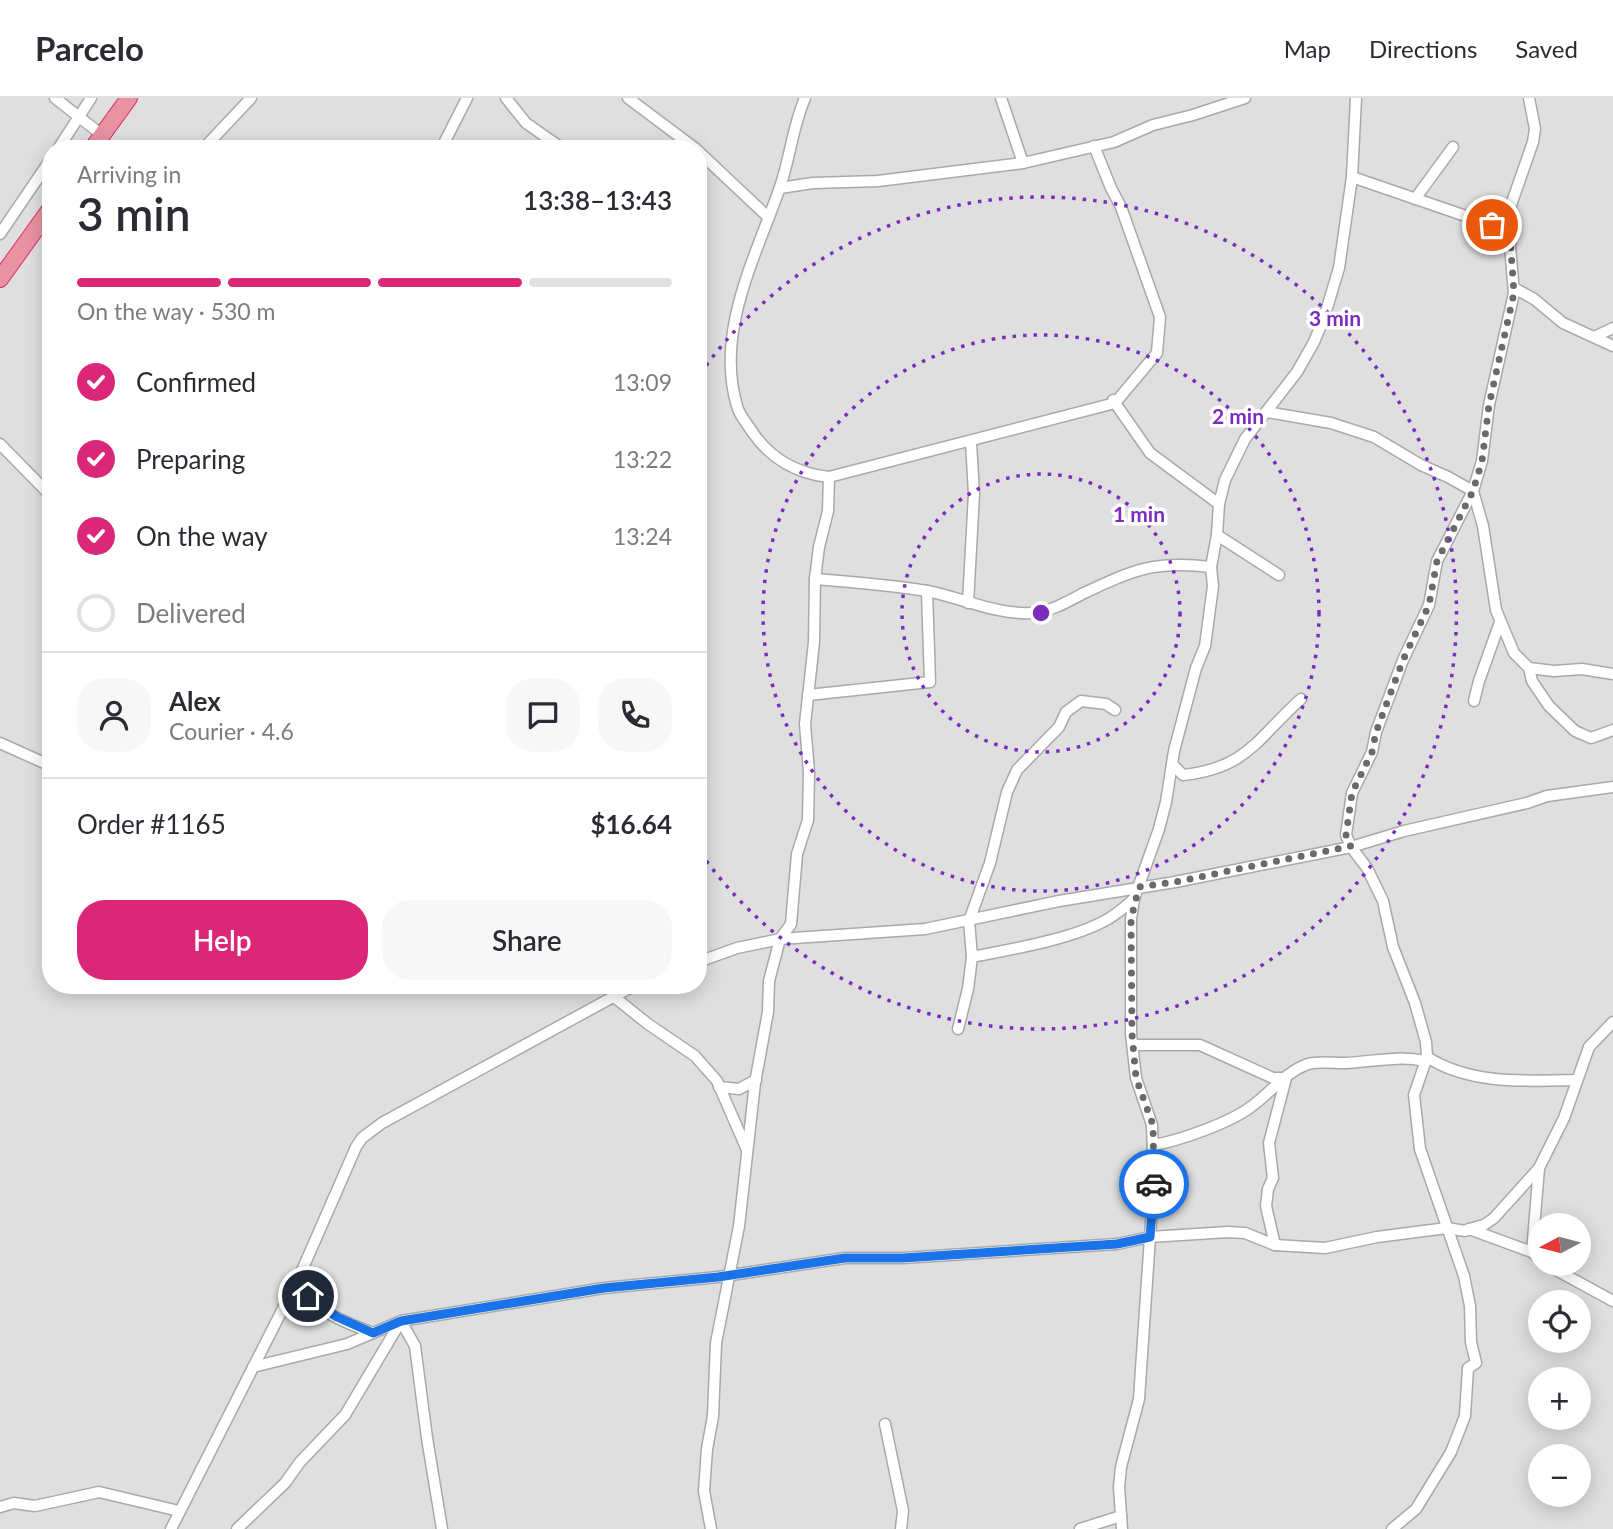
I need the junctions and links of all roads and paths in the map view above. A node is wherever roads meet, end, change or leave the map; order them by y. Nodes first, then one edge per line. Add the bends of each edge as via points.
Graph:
1 (55, 98) edge
2 (92, 98) edge
3 (129, 98) edge
4 (251, 98) edge
5 (467, 98) edge
6 (506, 98) edge
7 (628, 98) edge
8 (805, 98) edge
9 (1002, 98) edge
10 (1245, 98) edge
11 (1356, 98) edge
12 (1529, 98) edge
13 (79, 117) junction
14 (102, 135) junction
15 (64, 140) edge
16 (98, 140) edge
17 (211, 140) edge
18 (446, 140) edge
19 (550, 140) edge
20 (684, 140) edge
21 (1094, 146) junction
22 (1453, 147) dead end
23 (707, 159) edge
24 (1023, 163) junction
25 (42, 172) edge
26 (1352, 177) junction
27 (780, 188) junction
28 (1415, 199) junction
29 (768, 217) junction
30 (42, 221) edge
31 (0, 233) edge
32 (1510, 237) junction
33 (0, 279) edge
34 (1514, 288) junction
35 (1613, 328) edge
36 (1594, 337) junction
37 (1613, 346) edge
38 (1113, 400) junction
39 (1267, 412) junction
40 (971, 442) junction
41 (0, 444) edge
42 (829, 477) junction
43 (42, 487) edge
44 (1473, 491) junction
45 (1219, 504) junction
46 (1217, 535) junction
47 (1211, 567) junction
48 (1279, 575) dead end
49 (815, 579) junction
50 (927, 591) junction
51 (968, 603) junction
52 (1500, 622) junction
53 (1529, 668) junction
54 (1613, 674) edge
55 (808, 695) junction
56 (1301, 699) dead end
57 (1474, 701) dead end
58 (1115, 710) dead end
59 (1613, 730) edge
60 (0, 743) edge
61 (42, 762) edge
62 (1172, 764) junction
63 (1613, 787) edge
64 (1351, 846) junction
65 (1139, 887) junction
66 (1134, 900) junction
67 (969, 921) junction
68 (780, 939) junction
69 (972, 957) junction
70 (707, 959) edge
71 (608, 994) edge
72 (616, 994) edge
73 (1613, 1022) edge
74 (958, 1029) dead end
75 (1133, 1045) junction
76 (1426, 1059) junction
77 (1286, 1078) junction
78 (756, 1080) junction
79 (1576, 1080) junction
80 (719, 1087) junction
81 (1153, 1144) junction
82 (748, 1153) junction
83 (1539, 1168) junction
84 (1537, 1213) edge
85 (1447, 1228) junction
86 (1469, 1228) junction
87 (1150, 1237) junction
88 (1275, 1245) junction
89 (1528, 1253) edge
90 (300, 1275) junction
91 (730, 1275) junction
92 (1567, 1276) edge
93 (1613, 1301) edge
94 (401, 1321) junction
95 (373, 1333) junction
96 (253, 1367) junction
97 (885, 1424) dead end
98 (0, 1507) edge
99 (178, 1511) junction
100 (1121, 1516) junction
101 (171, 1529) edge
102 (237, 1529) edge
103 (442, 1529) edge
104 (711, 1529) edge
105 (901, 1529) edge
106 (1080, 1529) edge
107 (1122, 1529) edge
108 (1392, 1529) edge

1 - 13 street
2 - 13 street
3 - 14 highway
4 - 17 street
5 - 18 street
6 - 19 street via 526,123
7 - 20 street
8 - 27 street
9 - 24 street
10 - 21 street
11 - 26 street
12 - 32 street via 1535,129 1511,205
13 - 14 street
13 - 15 street
14 - 16 highway
21 - 24 street
21 - 38 street via 1121,206 1160,317 1157,353
22 - 28 street
23 - 29 street
24 - 27 street
25 - 31 street
26 - 28 street
26 - 39 street via 1339,268 1324,318 1302,364
27 - 29 street
28 - 32 street via 1492,225
29 - 42 street via 738,306 729,364 737,408 760,443 784,464
30 - 33 highway
32 - 34 street
34 - 36 street via 1563,323
34 - 44 street
35 - 36 street
36 - 37 street
38 - 40 street
38 - 45 street via 1150,453
39 - 44 street via 1331,423 1374,437
39 - 45 street via 1234,458
40 - 42 street
40 - 51 street via 974,494
41 - 43 street
42 - 49 street via 828,511
44 - 52 street
44 - 64 street via 1437,561 1429,605 1352,793 1346,835
45 - 46 street
46 - 47 street
46 - 48 street
47 - 51 street via 1141,568 1035,613
47 - 62 street via 1205,646
49 - 50 street
49 - 55 street
50 - 51 street
50 - 55 street via 930,682
52 - 53 street via 1514,653
52 - 57 street
53 - 54 street
53 - 59 street via 1537,691 1575,731 1591,738
55 - 68 street via 808,820 797,854 791,924
56 - 62 street via 1258,744 1233,762 1209,772 1183,775
58 - 67 street via 1081,701 1066,712 1059,727 1017,770
60 - 61 street
62 - 65 street via 1159,829
63 - 64 street via 1547,796
64 - 65 street
64 - 76 street via 1383,901 1393,947 1426,1042
65 - 66 street
65 - 67 street
66 - 69 street via 1089,928
66 - 75 street
67 - 68 street via 925,929
67 - 69 street
68 - 70 street
68 - 78 street via 769,981
69 - 74 street
71 - 90 street via 362,1138
72 - 80 street via 648,1024 695,1056
73 - 79 street via 1589,1047
75 - 77 street via 1200,1045 1273,1078
75 - 81 street via 1136,1078 1153,1125
76 - 77 street via 1308,1064
76 - 79 street via 1493,1078
76 - 85 street via 1414,1095 1420,1149
77 - 81 street via 1237,1115 1175,1141
77 - 88 street via 1269,1143 1273,1178 1266,1206
78 - 80 street via 739,1089
78 - 82 street
79 - 83 street via 1564,1118
80 - 82 street
81 - 87 street
82 - 91 street
83 - 84 street
83 - 86 street via 1494,1218
85 - 86 street
85 - 88 street via 1325,1248
85 - 108 street via 1470,1306 1476,1363 1468,1368 1465,1416 1451,1452 1416,1509
86 - 89 street
87 - 88 street via 1228,1231
87 - 91 street via 1117,1244 845,1258
87 - 100 street via 1139,1399 1121,1467
90 - 95 street via 308,1296 322,1308
90 - 96 street
91 - 94 street via 604,1288
91 - 104 street via 716,1343 707,1448 704,1491
92 - 93 street
94 - 95 street
94 - 102 street via 345,1415
94 - 103 street via 415,1346
95 - 96 street via 322,1352
96 - 99 street
97 - 105 street via 903,1511
98 - 99 street via 14,1503 35,1506 99,1492
99 - 101 street
100 - 106 street
100 - 107 street

